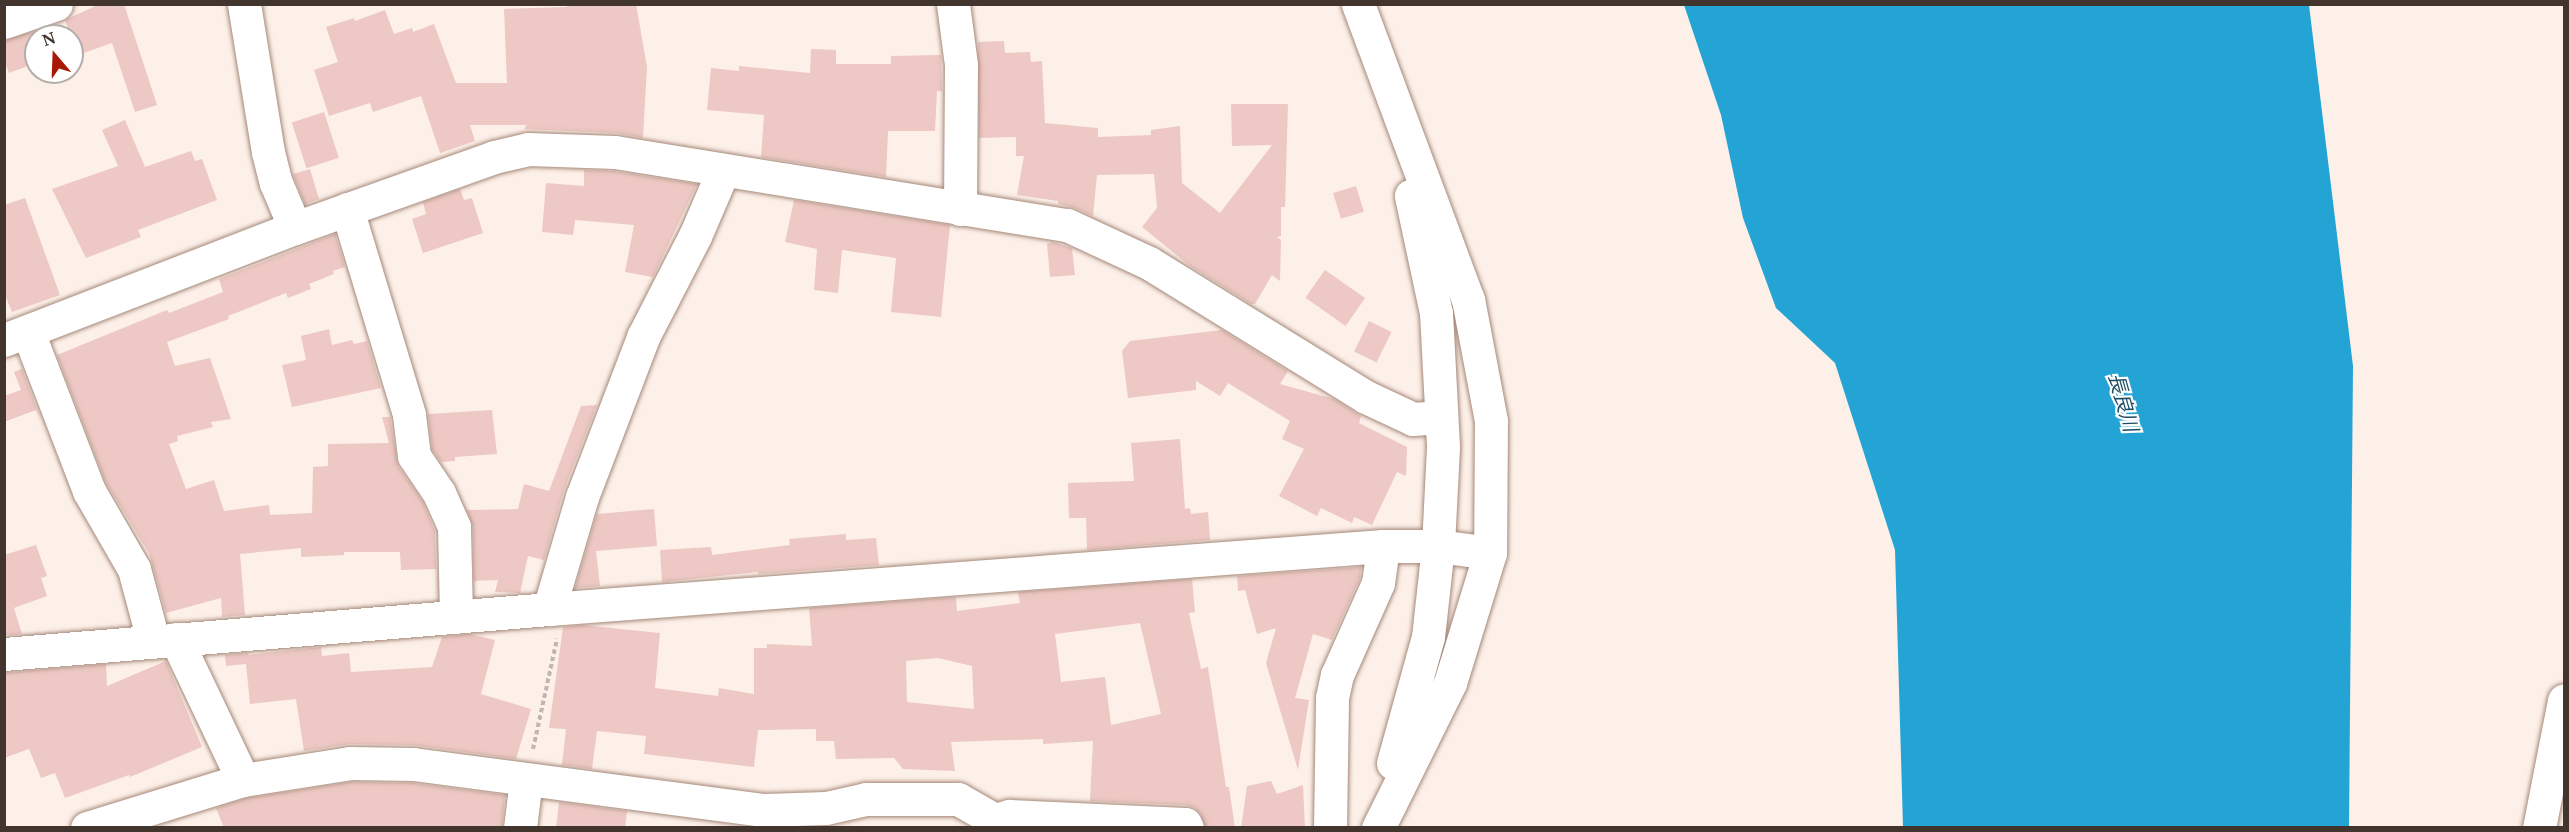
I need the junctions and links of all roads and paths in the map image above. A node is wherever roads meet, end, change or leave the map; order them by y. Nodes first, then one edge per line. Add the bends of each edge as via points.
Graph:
1 (56, 4) edge
2 (244, 4) edge
3 (953, 4) edge
4 (1358, 4) edge
5 (4, 22) edge
6 (1375, 55) junction
7 (723, 171) junction
8 (347, 209) junction
9 (960, 209) junction
10 (295, 228) junction
11 (12, 332) edge
12 (1441, 417) junction
13 (1383, 546) junction
14 (1438, 546) junction
15 (1490, 553) junction
16 (556, 608) junction
17 (456, 617) junction
18 (164, 639) junction
19 (4, 654) edge
20 (2565, 700) edge
21 (525, 779) junction
22 (243, 780) junction
23 (830, 818) edge
24 (995, 824) edge
25 (2540, 826) edge
26 (87, 828) edge
27 (520, 828) edge
28 (1186, 828) edge
29 (1330, 828) edge
30 (1372, 828) edge
31 (1378, 828) edge

1 - 5 street
2 - 10 street via 268,152
3 - 9 street via 961,65
4 - 6 street
6 - 12 street via 1407,174 1436,313
6 - 15 street via 1468,299 1491,421
7 - 8 street via 615,152 528,149 494,157
7 - 9 street
7 - 16 street via 643,337 582,497
8 - 10 street
8 - 17 street via 409,415 414,456 439,493 454,527
9 - 12 street via 1067,225 1149,263 1365,397 1413,419
10 - 11 street
11 - 18 street via 89,491 134,569
12 - 14 street
13 - 14 street
13 - 16 street
13 - 29 street via 1378,583 1337,675 1332,698
14 - 15 street
14 - 30 street via 1428,637
15 - 31 street via 1450,682
16 - 17 street
16 - 21 path via 550,679
17 - 18 street
18 - 19 street
18 - 22 street
20 - 25 street
21 - 22 street via 413,764 350,764
21 - 23 street
21 - 27 street
22 - 26 street
23 - 24 street via 866,800 958,799
24 - 28 street via 1009,816 1185,824

